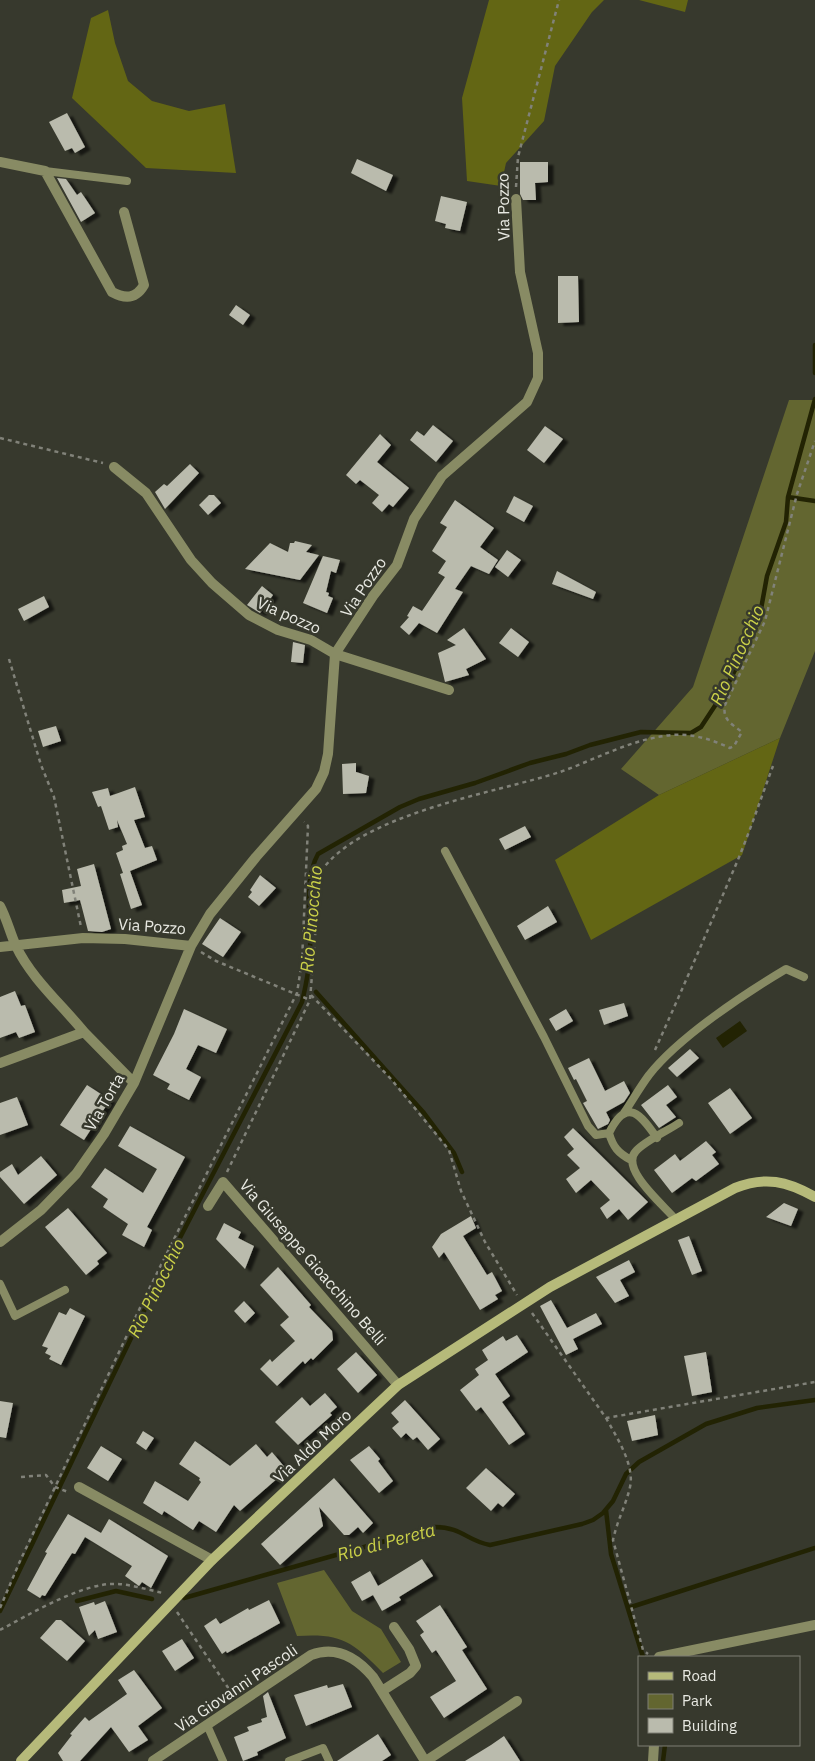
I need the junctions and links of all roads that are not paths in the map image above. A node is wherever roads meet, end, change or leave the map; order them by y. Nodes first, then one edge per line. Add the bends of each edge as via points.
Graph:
1 (0, 162) edge
2 (44, 171) junction
3 (127, 181) dead end
4 (516, 199) road end
5 (124, 212) dead end
6 (114, 467) road end
7 (335, 654) junction
8 (449, 690) dead end
9 (444, 851) dead end
10 (0, 906) edge
11 (16, 946) junction
12 (191, 946) junction
13 (0, 947) edge
14 (804, 977) dead end
15 (84, 1032) junction
16 (0, 1062) edge
17 (134, 1083) junction
18 (624, 1113) junction
19 (679, 1124) dead end
20 (609, 1133) junction
21 (657, 1138) junction
22 (631, 1160) junction
23 (815, 1197) edge
24 (208, 1206) dead end
25 (676, 1220) junction
26 (0, 1242) edge
27 (0, 1284) edge
28 (65, 1290) dead end
29 (398, 1385) junction
30 (79, 1487) dead end
31 (212, 1560) junction
32 (815, 1625) edge
33 (394, 1627) dead end
34 (664, 1656) edge
35 (382, 1691) junction
36 (517, 1701) dead end
37 (207, 1725) junction
38 (654, 1746) edge
39 (25, 1759) edge
40 (153, 1761) edge
41 (223, 1761) edge
42 (289, 1761) edge
43 (329, 1761) edge
44 (426, 1761) edge
45 (652, 1761) edge

1 - 2 street
2 - 3 lane
2 - 5 street via 112,292 130,297 140,292 144,285
4 - 7 street, Via Pozzo via 520,272 538,353 538,378 527,402 442,476 414,519 397,565
6 - 7 street, Via pozzo via 146,493 191,560 249,615 278,630 311,640
7 - 8 street, Via pozzo
7 - 12 street, Via Pozzo via 324,772 316,788 210,914
9 - 20 lane via 588,1126 596,1135
10 - 11 street
11 - 12 street, Via Pozzo via 83,938
11 - 13 street, Via Pozzo
11 - 15 street
12 - 17 street, Via Torta
14 - 18 lane via 786,969 750,990 671,1052 650,1074
15 - 16 street
15 - 17 street
17 - 26 street, Via Torta via 76,1174 42,1210
18 - 20 lane
18 - 21 lane via 641,1115
19 - 21 lane
20 - 22 lane via 612,1145
21 - 22 lane via 635,1152
22 - 25 lane via 634,1173
23 - 25 main road, Via Aldo Moro via 786,1183 756,1181 735,1188
24 - 29 street, Via Giuseppe Gioacchino Belli via 222,1182
25 - 29 main road, Via Aldo Moro via 550,1287
27 - 28 lane via 15,1316
29 - 31 main road, Via Aldo Moro
30 - 31 street
31 - 39 main road, Via Aldo Moro
32 - 34 street
33 - 35 street via 416,1666
35 - 37 street, Via Giovanni Pascoli via 359,1662 338,1652 321,1651
35 - 44 street, Via Giovanni Pascoli
36 - 44 street
37 - 40 street, Via Giovanni Pascoli
37 - 41 lane
38 - 45 street
42 - 43 lane via 323,1748

